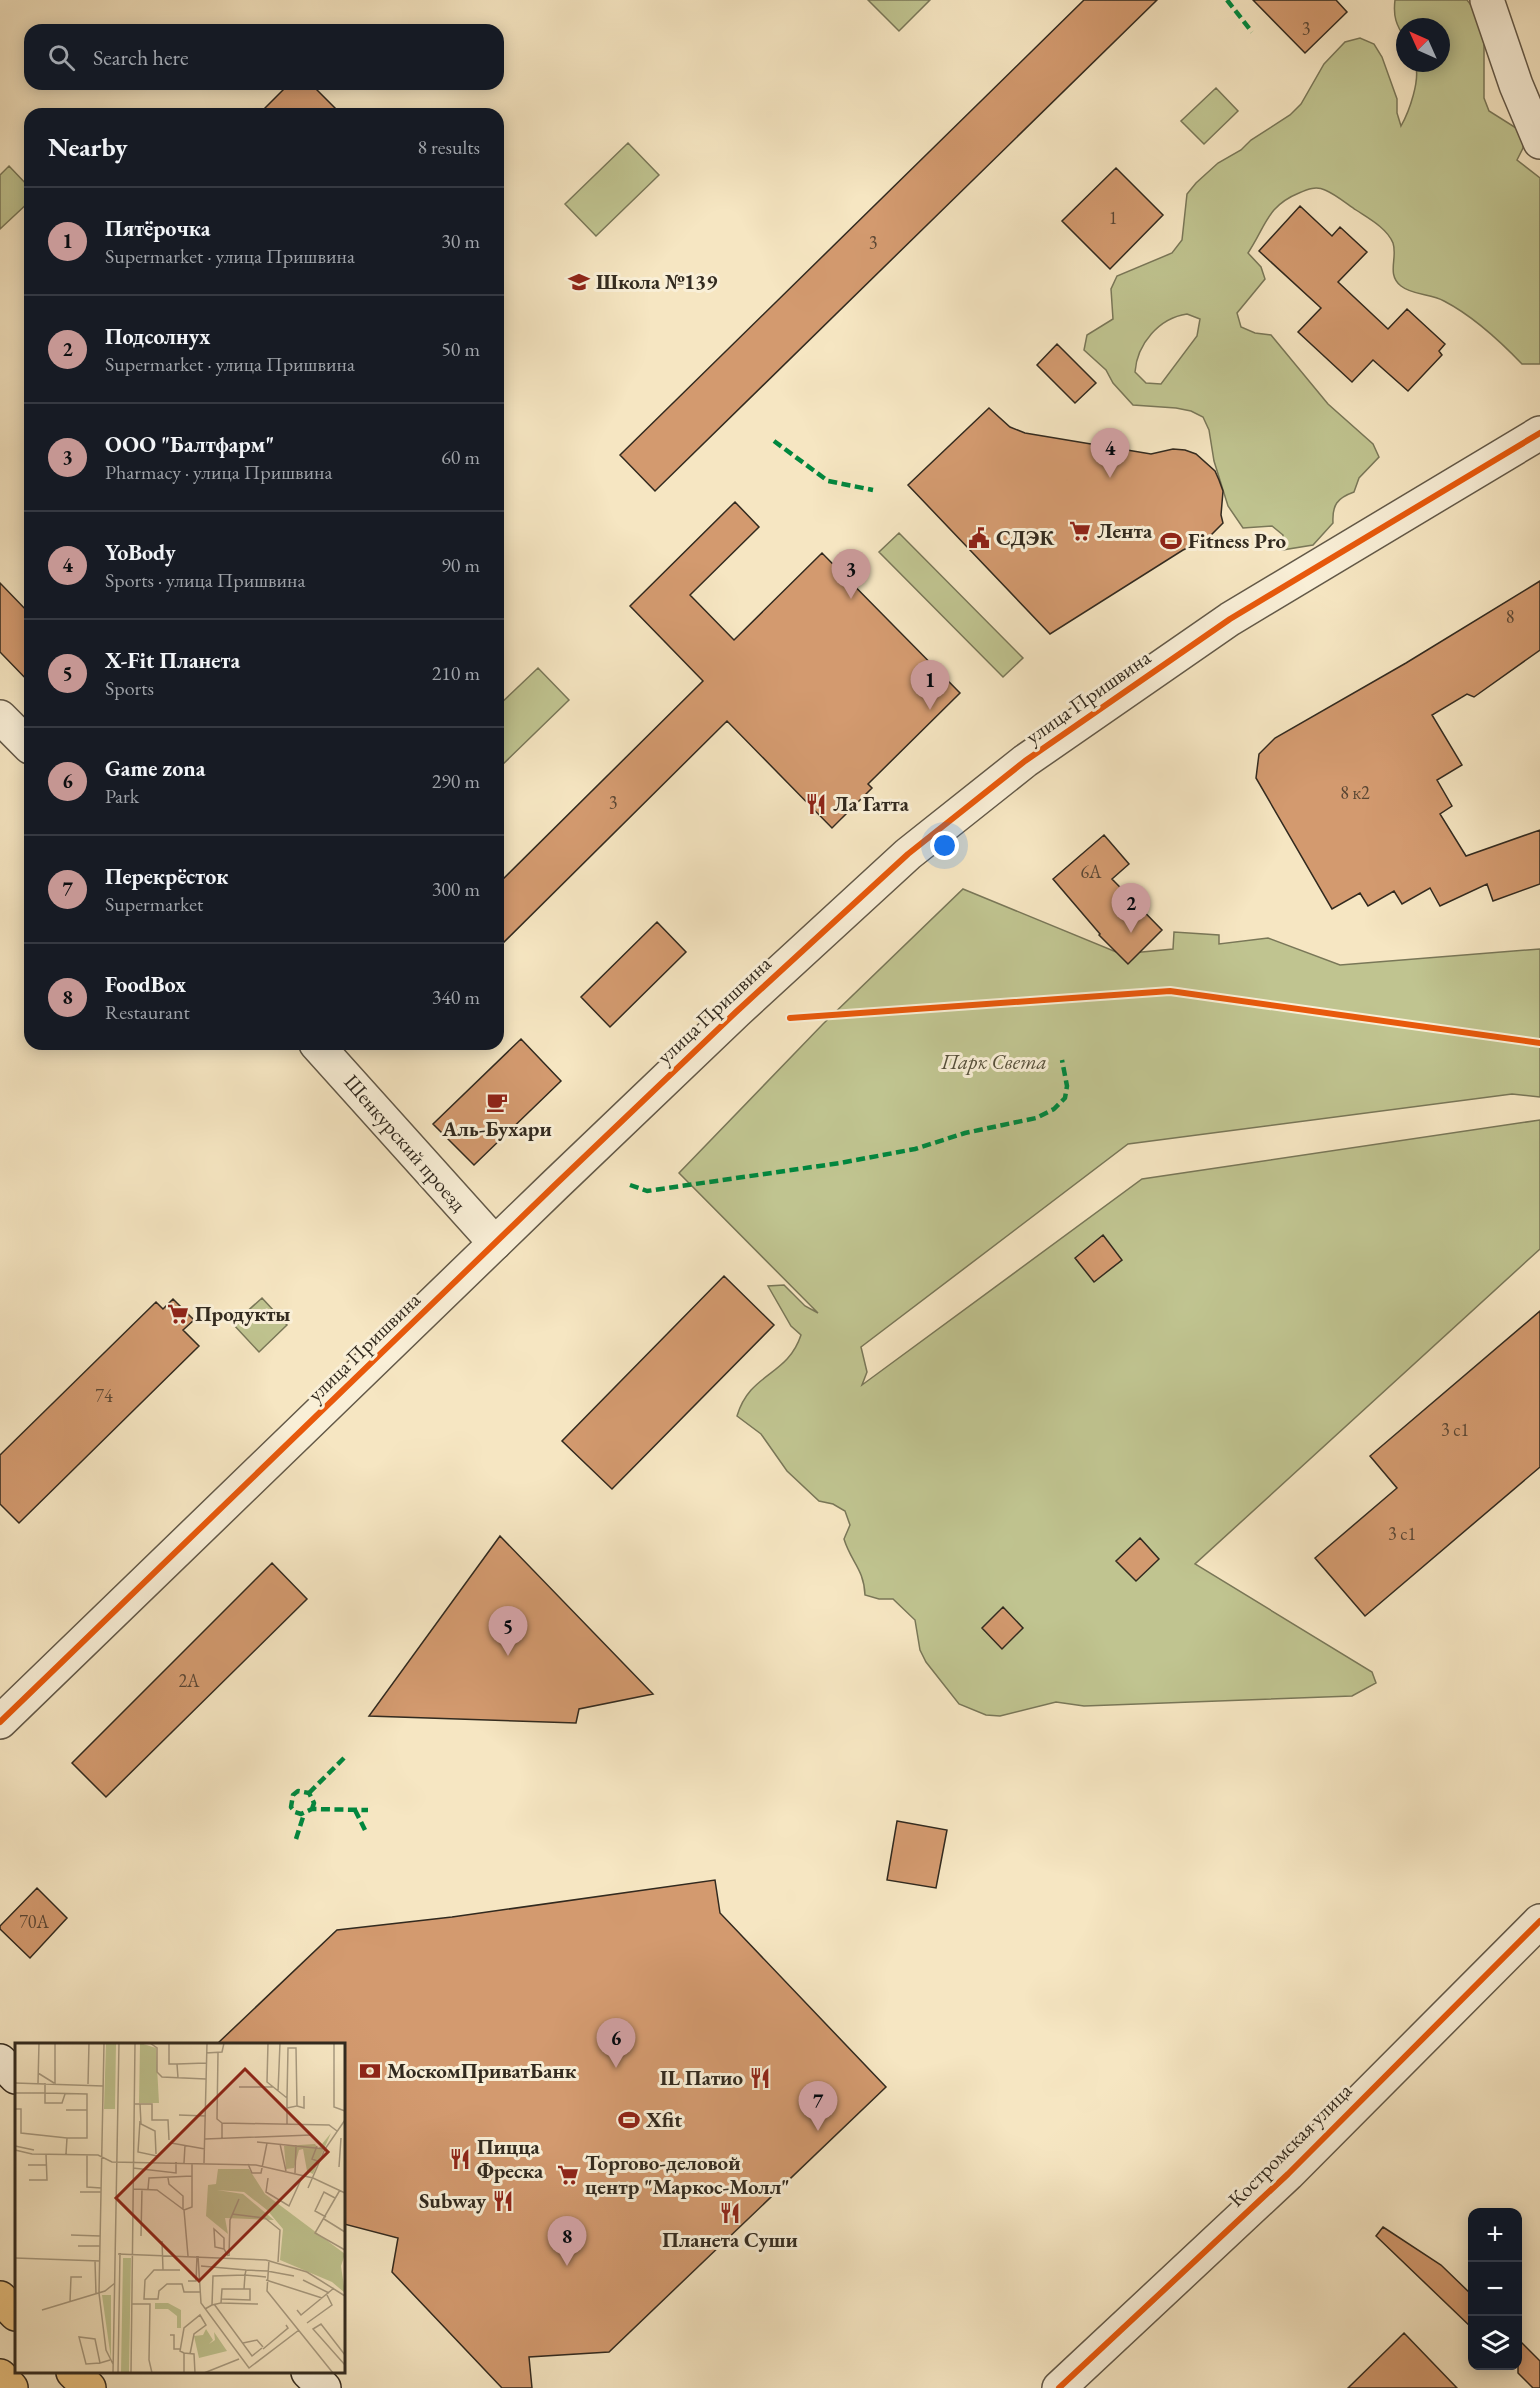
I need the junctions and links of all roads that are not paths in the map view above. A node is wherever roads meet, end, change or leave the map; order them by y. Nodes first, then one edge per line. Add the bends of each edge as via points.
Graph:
1 (1487, 0) edge
2 (1540, 142) edge
3 (1540, 433) edge
4 (0, 717) edge
5 (24, 741) edge
6 (321, 1050) edge
7 (495, 1243) junction
8 (0, 1722) edge
9 (1540, 1921) edge
10 (0, 2061) edge
11 (15, 2077) edge
12 (0, 2298) edge
13 (15, 2313) edge
14 (74, 2373) edge
15 (309, 2373) edge
16 (0, 2376) edge
17 (11, 2388) edge
18 (89, 2388) edge
19 (324, 2388) edge
20 (1059, 2388) edge

1 - 2 street
3 - 7 street, улица Пришвина via 1230,619 995,783 830,924
4 - 5 street
6 - 7 street, Шенкурский проезд
7 - 8 street, улица Пришвина
9 - 20 street, Костромская улица via 1293,2169
10 - 11 street
12 - 13 main road
14 - 18 main road
15 - 19 street
16 - 17 main road

